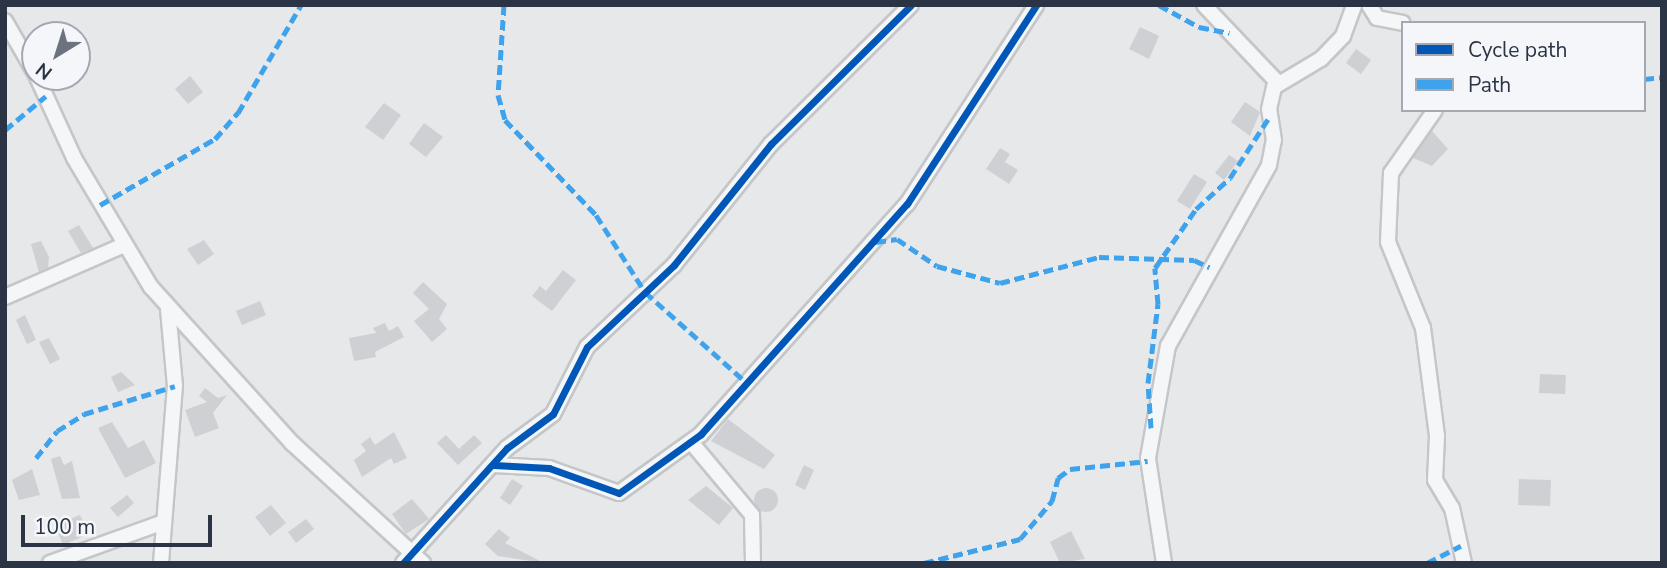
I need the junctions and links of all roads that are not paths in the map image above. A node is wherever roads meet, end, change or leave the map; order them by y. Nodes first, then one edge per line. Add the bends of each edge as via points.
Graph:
1 (911, 5) edge
2 (1036, 5) edge
3 (1204, 5) edge
4 (1354, 5) edge
5 (1369, 5) edge
6 (5, 21) edge
7 (1401, 23) edge
8 (21, 49) edge
9 (1278, 83) junction
10 (44, 91) edge
11 (1434, 112) edge
12 (122, 246) junction
13 (5, 297) edge
14 (168, 309) junction
15 (691, 442) junction
16 (494, 465) junction
17 (164, 522) junction
18 (413, 559) edge
19 (50, 563) edge
20 (161, 563) edge
21 (753, 563) edge
22 (1164, 563) edge
23 (1464, 563) edge

1 - 16 street via 771,144 674,265 587,347 553,414 513,442
2 - 15 street via 907,204
3 - 9 street
4 - 9 street via 1343,36 1321,59
5 - 7 street via 1377,18
6 - 8 street
9 - 22 street via 1269,101 1274,139 1269,165 1168,346 1149,447
10 - 12 street
11 - 23 street via 1391,173 1388,242 1423,328 1437,436 1435,480 1452,508
12 - 13 street
12 - 14 street
14 - 17 street via 174,386
14 - 18 street via 292,443
15 - 16 street via 619,493 548,468
15 - 21 street via 752,515
16 - 18 street
17 - 19 street
17 - 20 street

